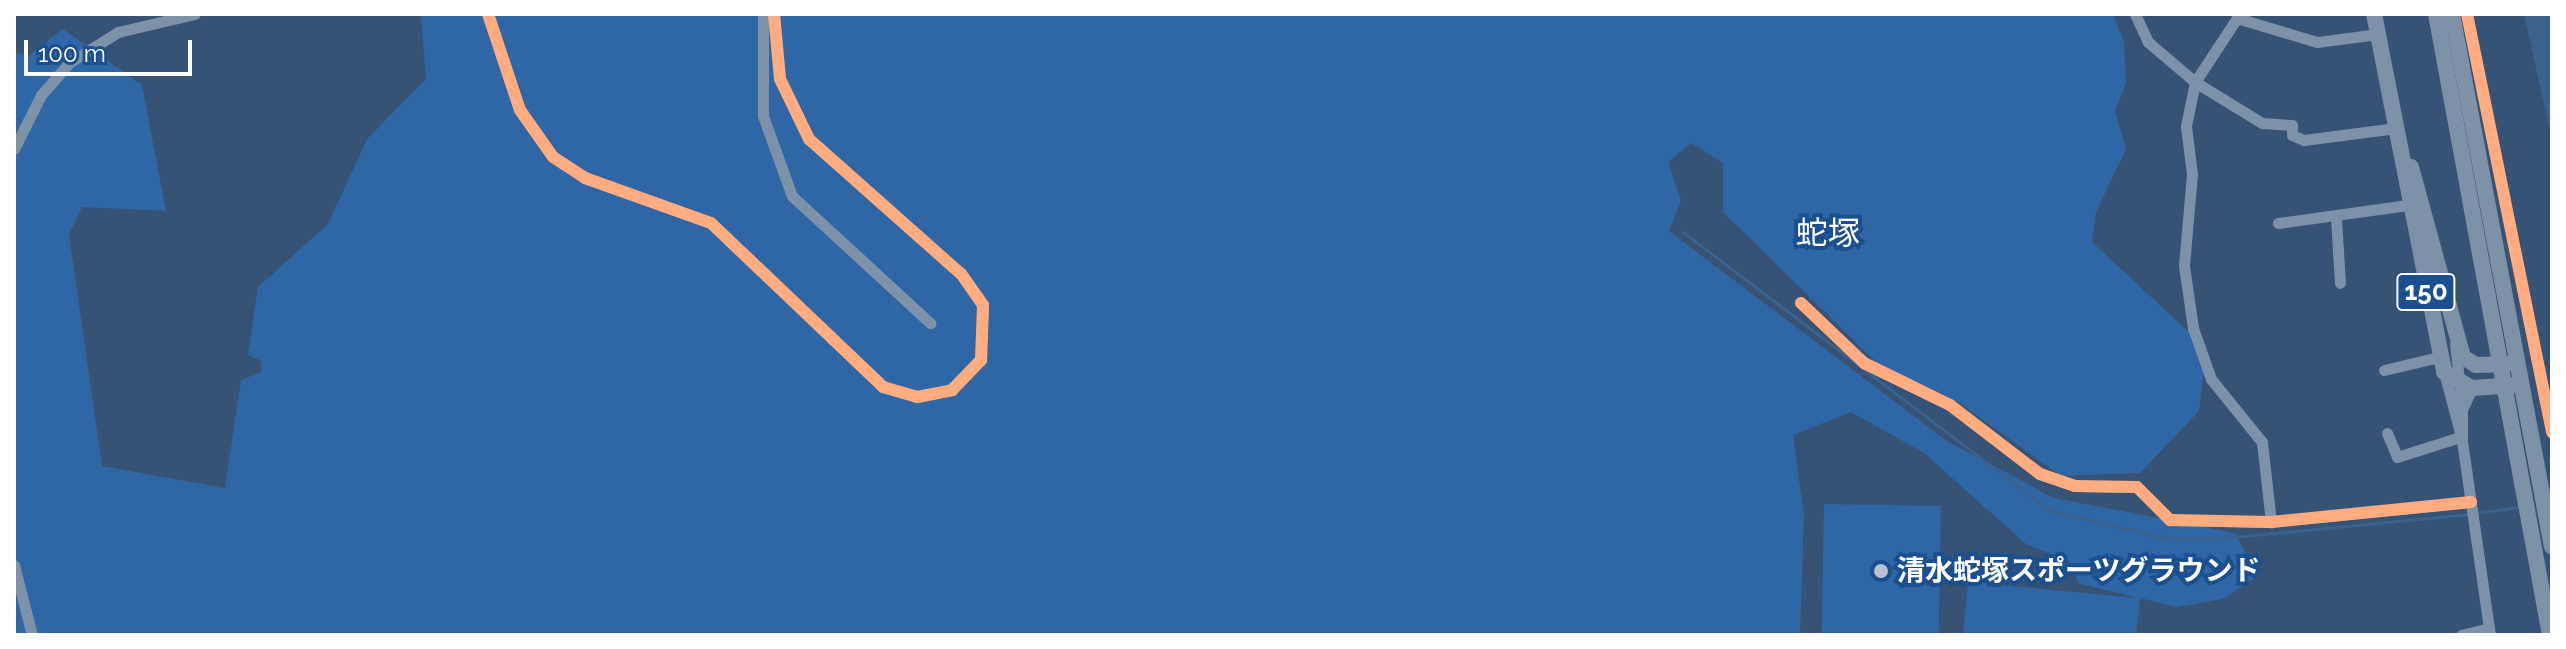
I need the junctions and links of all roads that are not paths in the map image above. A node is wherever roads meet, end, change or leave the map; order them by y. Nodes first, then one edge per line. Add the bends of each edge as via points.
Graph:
1 (195, 14) edge
2 (488, 14) edge
3 (763, 14) edge
4 (774, 14) edge
5 (2135, 14) edge
6 (2374, 14) edge
7 (2436, 14) edge
8 (2452, 14) edge
9 (2378, 34) junction
10 (2195, 82) junction
11 (2396, 128) junction
12 (2397, 146) junction
13 (14, 149) edge
14 (2408, 205) junction
15 (2336, 218) junction
16 (2278, 223) dead end
17 (2340, 283) dead end
18 (2445, 287) junction
19 (1801, 303) dead end
20 (2431, 315) junction
21 (930, 323) dead end
22 (2456, 335) junction
23 (2520, 363) junction
24 (2442, 365) junction
25 (2500, 365) junction
26 (2384, 370) dead end
27 (2524, 383) junction
28 (2465, 386) junction
29 (2506, 387) junction
30 (2387, 433) dead end
31 (2461, 439) junction
32 (2535, 493) junction
33 (2471, 502) junction
34 (2538, 514) junction
35 (2271, 522) junction
36 (2552, 547) edge
37 (14, 565) edge
38 (2490, 631) edge
39 (32, 635) edge
40 (2461, 635) edge
41 (2550, 635) edge

1 - 13 street via 118,32 70,62 41,95
2 - 4 street via 520,110 553,157 585,178 686,209 722,230 883,387 917,397 952,390 981,360 983,305 961,274 809,139 780,79
3 - 21 street via 763,116 792,196
5 - 10 street via 2148,42
6 - 9 highway, 150
7 - 25 highway, 150
8 - 23 highway, 150
9 - 10 street via 2317,42 2237,18
9 - 11 highway, 150
10 - 11 street via 2262,123 2292,125 2292,135 2304,140
10 - 35 street via 2186,126 2192,174 2184,266 2193,328 2211,379 2262,442
11 - 12 highway, 150
12 - 14 highway, 150
12 - 18 highway, 150 via 2410,164
14 - 15 street
14 - 20 highway, 150
15 - 16 street
15 - 17 street
18 - 20 highway via 2435,292
18 - 22 highway, 150
19 - 35 street via 1864,363 1950,405 2056,481 2137,487 2170,520
20 - 24 highway, 150
22 - 25 highway, 150 via 2463,357
22 - 28 street
23 - 25 highway, 150
23 - 27 highway, 150
24 - 26 street
24 - 28 highway
24 - 31 street
25 - 29 highway, 150
27 - 29 highway
27 - 32 highway, 150
28 - 29 highway
28 - 31 street
29 - 32 highway, 150
30 - 31 street via 2397,457
31 - 33 street
32 - 34 highway, 150
33 - 35 street
33 - 38 street
34 - 36 highway, 150
34 - 41 highway, 150
37 - 39 street
38 - 40 street

